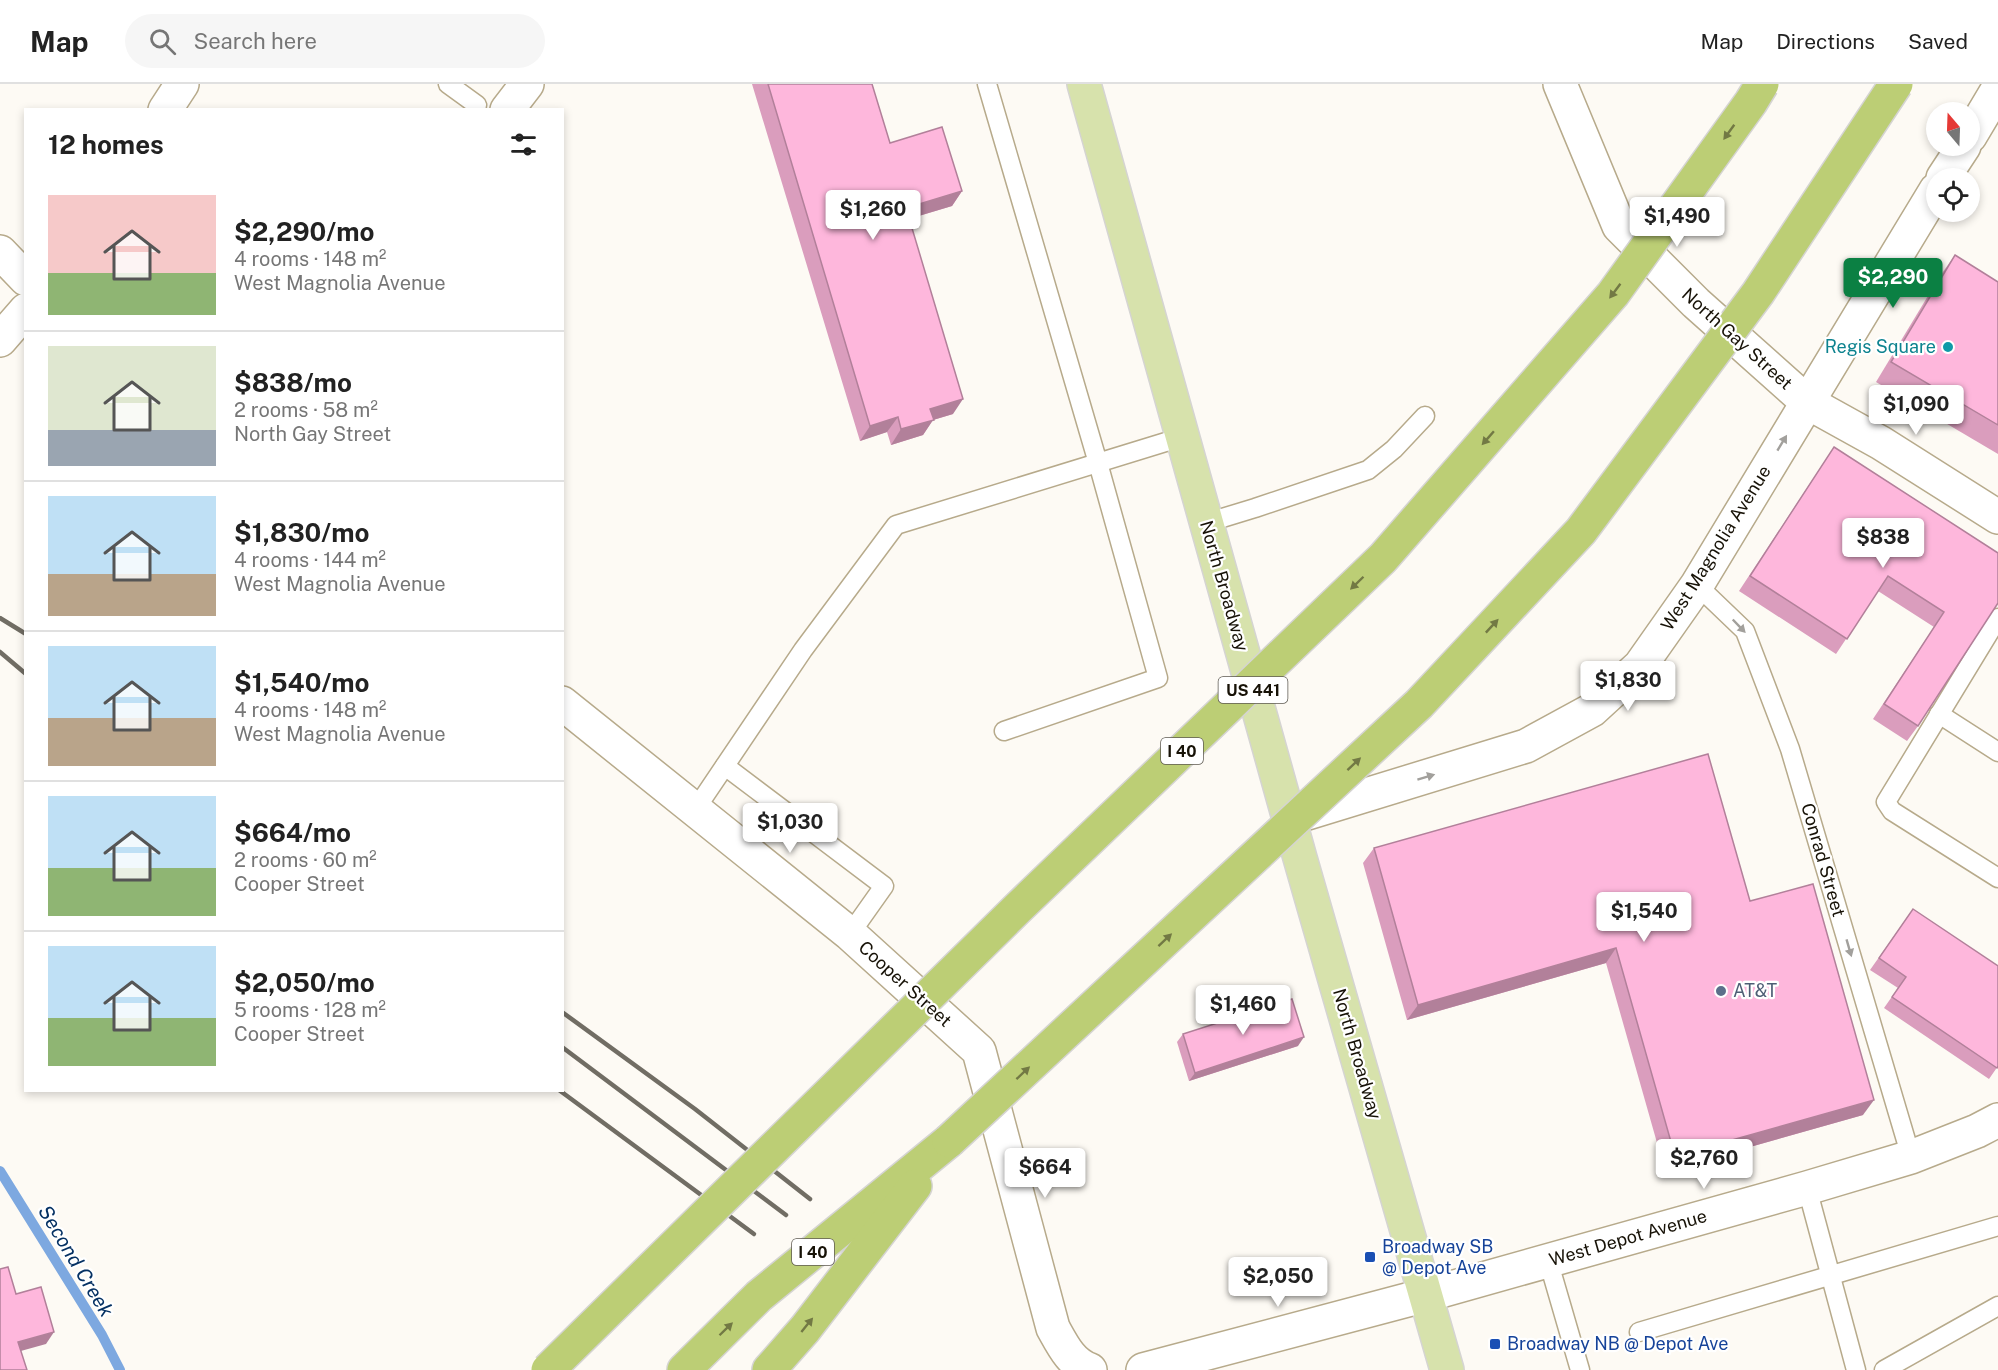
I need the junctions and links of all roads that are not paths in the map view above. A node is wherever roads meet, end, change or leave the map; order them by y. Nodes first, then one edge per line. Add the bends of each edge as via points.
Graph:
1 (182, 84) edge
2 (448, 84) edge
3 (527, 84) edge
4 (987, 84) edge
5 (1084, 84) edge
6 (1560, 84) edge
7 (1762, 84) edge
8 (1896, 84) edge
9 (1998, 89) edge
10 (492, 107) edge
11 (166, 108) edge
12 (1980, 119) edge
13 (1926, 206) edge
14 (0, 252) edge
15 (24, 277) edge
16 (24, 312) edge
17 (0, 340) edge
18 (1807, 402) junction
19 (1425, 416) dead end
20 (1182, 437) junction
21 (1098, 463) junction
22 (1998, 517) edge
23 (1206, 523) junction
24 (1697, 585) junction
25 (1997, 622) edge
26 (564, 705) edge
27 (1939, 714) junction
28 (1004, 731) dead end
29 (1998, 752) edge
30 (724, 766) junction
31 (695, 810) junction
32 (1289, 818) junction
33 (1998, 878) edge
34 (850, 934) junction
35 (1998, 1120) edge
36 (949, 1142) junction
37 (1911, 1157) junction
38 (1807, 1188) junction
39 (1998, 1226) edge
40 (1548, 1260) junction
41 (1830, 1275) junction
42 (1426, 1295) junction
43 (1998, 1306) edge
44 (1639, 1332) dead end
45 (548, 1370) edge
46 (684, 1370) edge
47 (769, 1370) edge
48 (1090, 1370) edge
49 (1143, 1370) edge
50 (1447, 1370) edge
51 (1580, 1370) edge
52 (1856, 1370) edge
53 (1884, 1370) edge

1 - 11 street
2 - 10 lane
3 - 10 street
4 - 21 lane
5 - 20 main road, North Broadway / US 441
6 - 18 street, North Gay Street via 1618,226 1696,303
7 -> 45 highway, I 40, bridge via 1613,294 1383,558 1017,909
36 -> 8 highway, I 40, bridge via 1419,704 1581,531 1758,292
9 - 12 street
13 - 18 street, West Magnolia Avenue
14 - 15 street
16 - 17 street
18 - 22 street, North Gay Street via 1881,443
24 -> 18 street, West Magnolia Avenue
19 - 23 lane via 1368,470
20 - 21 lane
20 - 23 main road, North Broadway / US 441
21 - 28 lane via 1158,678
21 - 30 lane via 896,525 803,650
23 - 32 main road, North Broadway / US 441
32 -> 24 street, West Magnolia Avenue via 1526,746 1592,711 1640,666
24 -> 37 lane, Conrad Street via 1745,631 1790,749
25 - 27 lane
26 - 31 street, Cooper Street
27 - 29 lane
27 - 33 lane via 1886,802 1892,811
30 - 31 lane
30 - 34 lane via 884,886
31 - 34 street, Cooper Street
32 - 42 main road, North Broadway / US 441
34 - 48 street, Cooper Street via 978,1050 1053,1329 1066,1353
35 - 37 street, West Depot Avenue
46 -> 36 highway, I 40 via 759,1296
47 -> 36 highway
37 - 38 street, West Depot Avenue
38 - 40 street, West Depot Avenue
38 - 41 lane
39 - 41 lane
40 - 42 street, West Depot Avenue
40 - 51 lane
41 - 44 lane
41 - 52 lane
42 - 49 street
42 - 50 main road, US 441
43 - 53 lane

